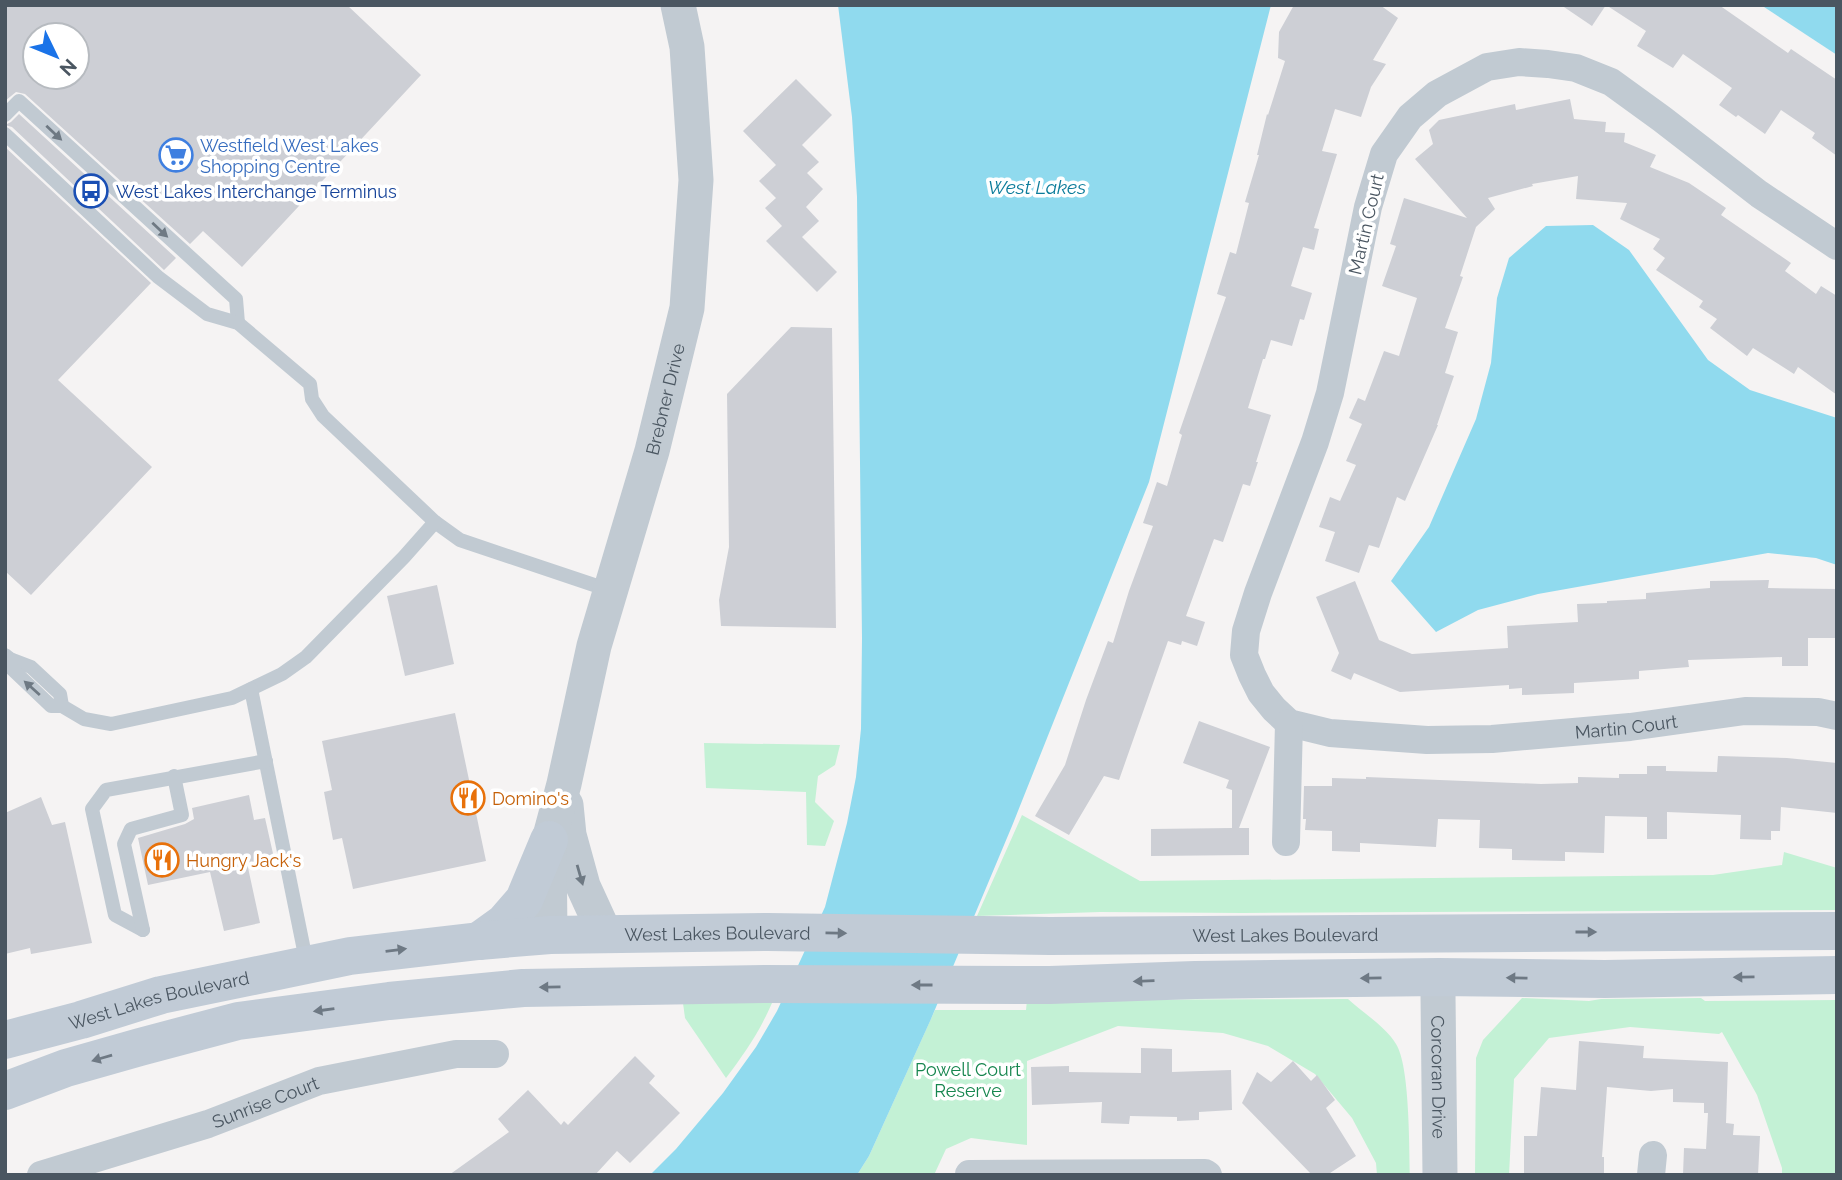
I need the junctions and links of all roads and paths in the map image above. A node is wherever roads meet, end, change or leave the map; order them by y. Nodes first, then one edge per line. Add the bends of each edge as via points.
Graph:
1 (678, 5) edge
2 (5, 115) edge
3 (5, 134) edge
4 (1837, 246) edge
5 (238, 323) junction
6 (435, 522) junction
7 (611, 591) junction
8 (7, 657) edge
9 (251, 689) junction
10 (1837, 716) edge
11 (1289, 723) junction
12 (266, 761) junction
13 (174, 776) junction
14 (564, 784) junction
15 (549, 840) junction
16 (1286, 842) dead end
17 (1837, 931) edge
18 (1660, 932) junction
19 (1444, 933) junction
20 (605, 934) junction
21 (550, 935) junction
22 (479, 941) junction
23 (307, 965) junction
24 (1820, 976) edge
25 (1439, 977) junction
26 (710, 985) junction
27 (6, 1039) edge
28 (495, 1054) dead end
29 (5, 1091) edge
30 (969, 1174) edge
31 (41, 1175) edge
32 (1208, 1175) edge
33 (1440, 1175) edge

1 - 7 street, Brebner Drive via 687,47 696,180 687,308
2 -> 5 lane via 19,101 236,299
3 - 5 lane via 158,277 207,314
4 - 11 street, Martin Court via 1759,194 1611,82 1576,68 1519,62 1487,67 1437,93 1410,117 1384,154 1368,207 1330,393 1246,631 1244,655 1252,675 1261,693
5 - 6 lane via 310,384 312,399 323,416
6 - 7 lane via 460,540
6 - 9 lane via 306,657
7 - 14 street, Brebner Drive via 594,646
8 - 9 lane via 31,667 60,694 62,706 84,719 111,724 232,698
9 - 12 lane
10 - 11 street, Martin Court via 1745,711 1565,733 1427,740 1330,733
11 - 16 street
12 - 13 lane
12 - 23 lane
13 - 13 lane via 106,790 92,809 116,915 143,930 124,844 131,829 183,816
14 - 15 street, Brebner Drive
14 -> 20 street, Brebner Drive via 575,858
15 - 21 street, Brebner Drive
15 - 22 main road via 524,900 504,923
17 - 18 main road, West Lakes Boulevard
19 -> 18 main road, West Lakes Boulevard
18 - 24 main road via 1698,948 1804,952
20 -> 19 main road, West Lakes Boulevard
19 - 25 main road
20 - 21 main road, West Lakes Boulevard
21 - 22 main road, West Lakes Boulevard
21 - 26 main road via 562,957 580,962 664,965
23 -> 22 main road, West Lakes Boulevard
23 - 27 main road, West Lakes Boulevard via 161,995
24 -> 25 main road
25 -> 26 main road via 1050,985
25 - 33 street, Corcoran Drive
26 -> 29 main road via 523,988 238,1021 140,1046
28 - 31 street, Sunrise Court via 456,1054 319,1081 208,1124
30 - 32 street

